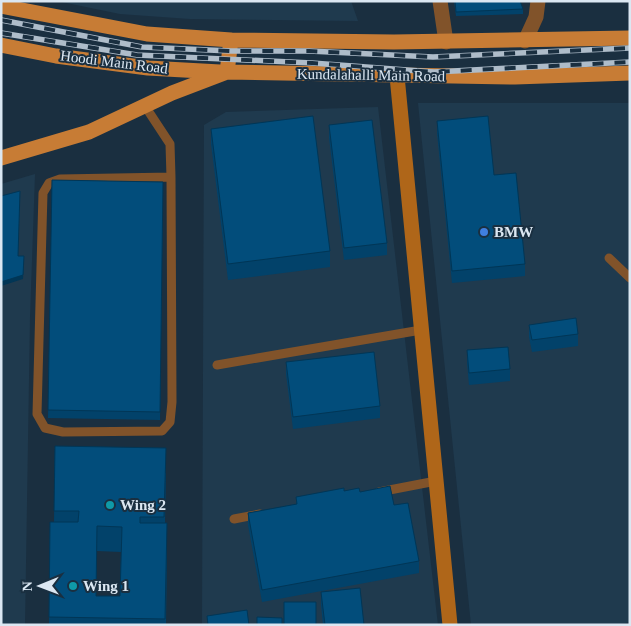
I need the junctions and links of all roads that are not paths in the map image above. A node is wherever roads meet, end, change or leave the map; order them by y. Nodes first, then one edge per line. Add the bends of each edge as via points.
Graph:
1 (440, 1) edge
2 (538, 1) edge
3 (1, 6) edge
4 (22, 6) edge
5 (630, 38) edge
6 (231, 40) junction
7 (525, 41) junction
8 (446, 42) junction
9 (1, 45) edge
10 (227, 72) junction
11 (630, 73) edge
12 (397, 76) junction
13 (145, 106) junction
14 (1, 158) edge
15 (171, 177) junction
16 (609, 258) dead end
17 (630, 278) edge
18 (421, 330) junction
19 (217, 365) dead end
20 (436, 481) junction
21 (370, 494) edge
22 (273, 512) edge
23 (234, 519) dead end
24 (450, 625) edge

1 - 8 street
2 - 7 street via 536,17
3 - 4 main road, Hoodi Main Road
4 - 6 main road, Hoodi Main Road via 148,34
5 - 7 main road
6 - 8 main road
6 - 10 main road
7 - 8 main road
9 - 10 main road, Hoodi Main Road via 148,68
10 - 12 main road, Kundalahalli Main Road
10 - 13 main road, Kundalahalli Main Road
11 - 12 main road, Kundalahalli Main Road via 515,77
12 - 18 street
13 - 14 main road, Kundalahalli Main Road via 89,132
13 - 15 lane via 170,144
15 - 15 lane via 170,422 162,431 63,432 45,428 37,414 43,193 49,183 60,179
16 - 17 lane
18 - 19 lane
18 - 20 street
20 - 21 lane
20 - 24 street
22 - 23 lane

